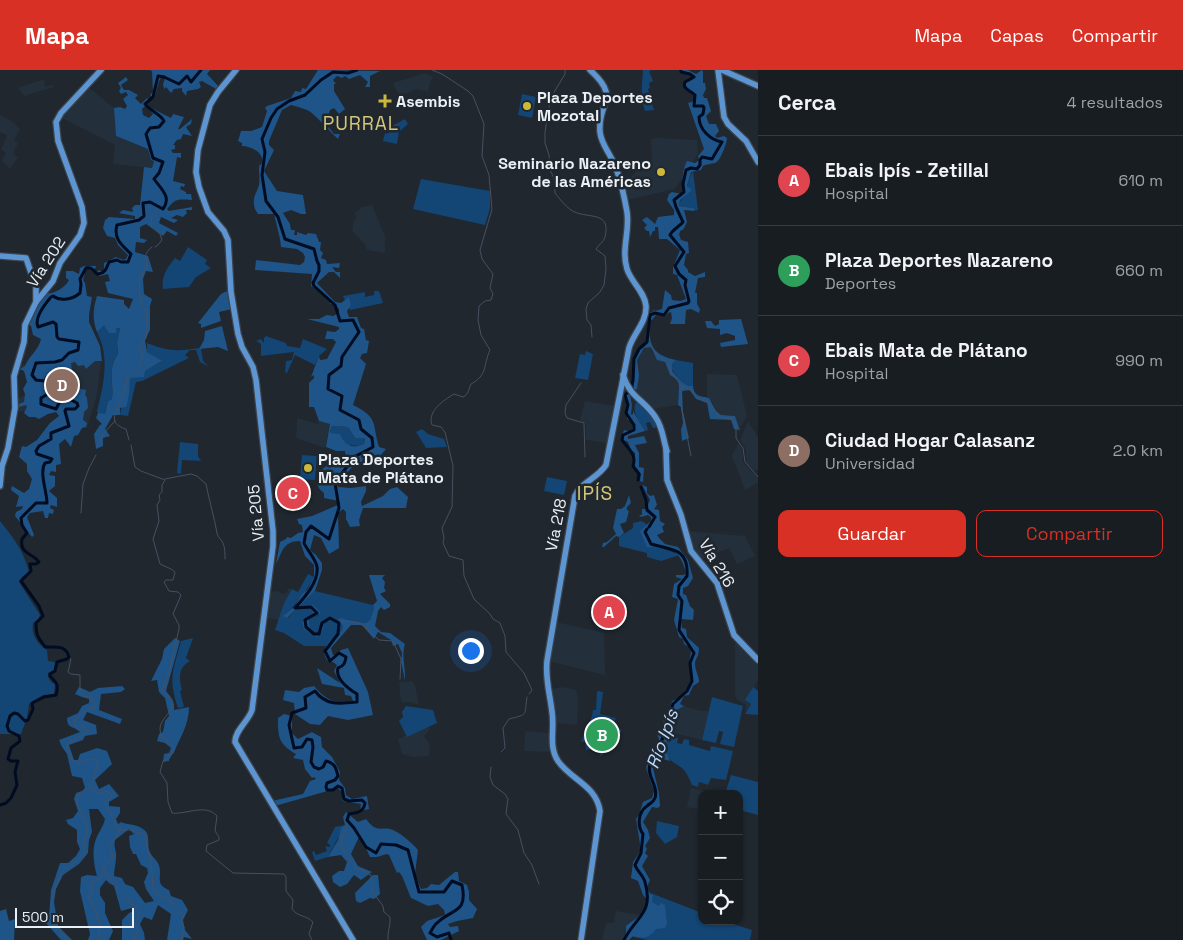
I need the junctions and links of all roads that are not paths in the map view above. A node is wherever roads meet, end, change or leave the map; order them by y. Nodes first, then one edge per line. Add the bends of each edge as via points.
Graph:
1 (101, 70) edge
2 (236, 70) edge
3 (590, 70) edge
4 (720, 71) edge
5 (758, 86) edge
6 (758, 162) edge
7 (0, 256) edge
8 (39, 295) junction
9 (624, 375) junction
10 (630, 389) junction
11 (620, 391) junction
12 (0, 486) edge
13 (758, 660) edge
14 (353, 940) edge
15 (582, 940) edge

1 - 8 main road, Vía 202 via 56,122 58,140 84,220 80,235 60,263 53,281
2 - 14 main road, Vía 205 via 210,105 198,150 196,172 208,212 228,240 231,292 238,334 256,380 273,531 252,710 235,742
3 - 9 main road, Vía 218 via 606,90 601,136 614,164 627,213 627,267 646,305 645,319 632,338
4 - 5 main road
4 - 6 main road via 724,117 746,141
7 - 8 main road via 26,258
8 - 12 main road, Vía 202 via 25,325 24,342 14,376 15,408
9 - 10 main road, Vía 216
9 - 11 main road, Vía 218
10 - 11 main road via 624,387
10 - 13 main road, Vía 216 via 661,427 668,453 666,473 669,487 691,551 717,584 734,635
11 - 15 main road, Vía 218 via 606,465 579,489 573,503 546,673 554,753 564,768 589,788 600,802

